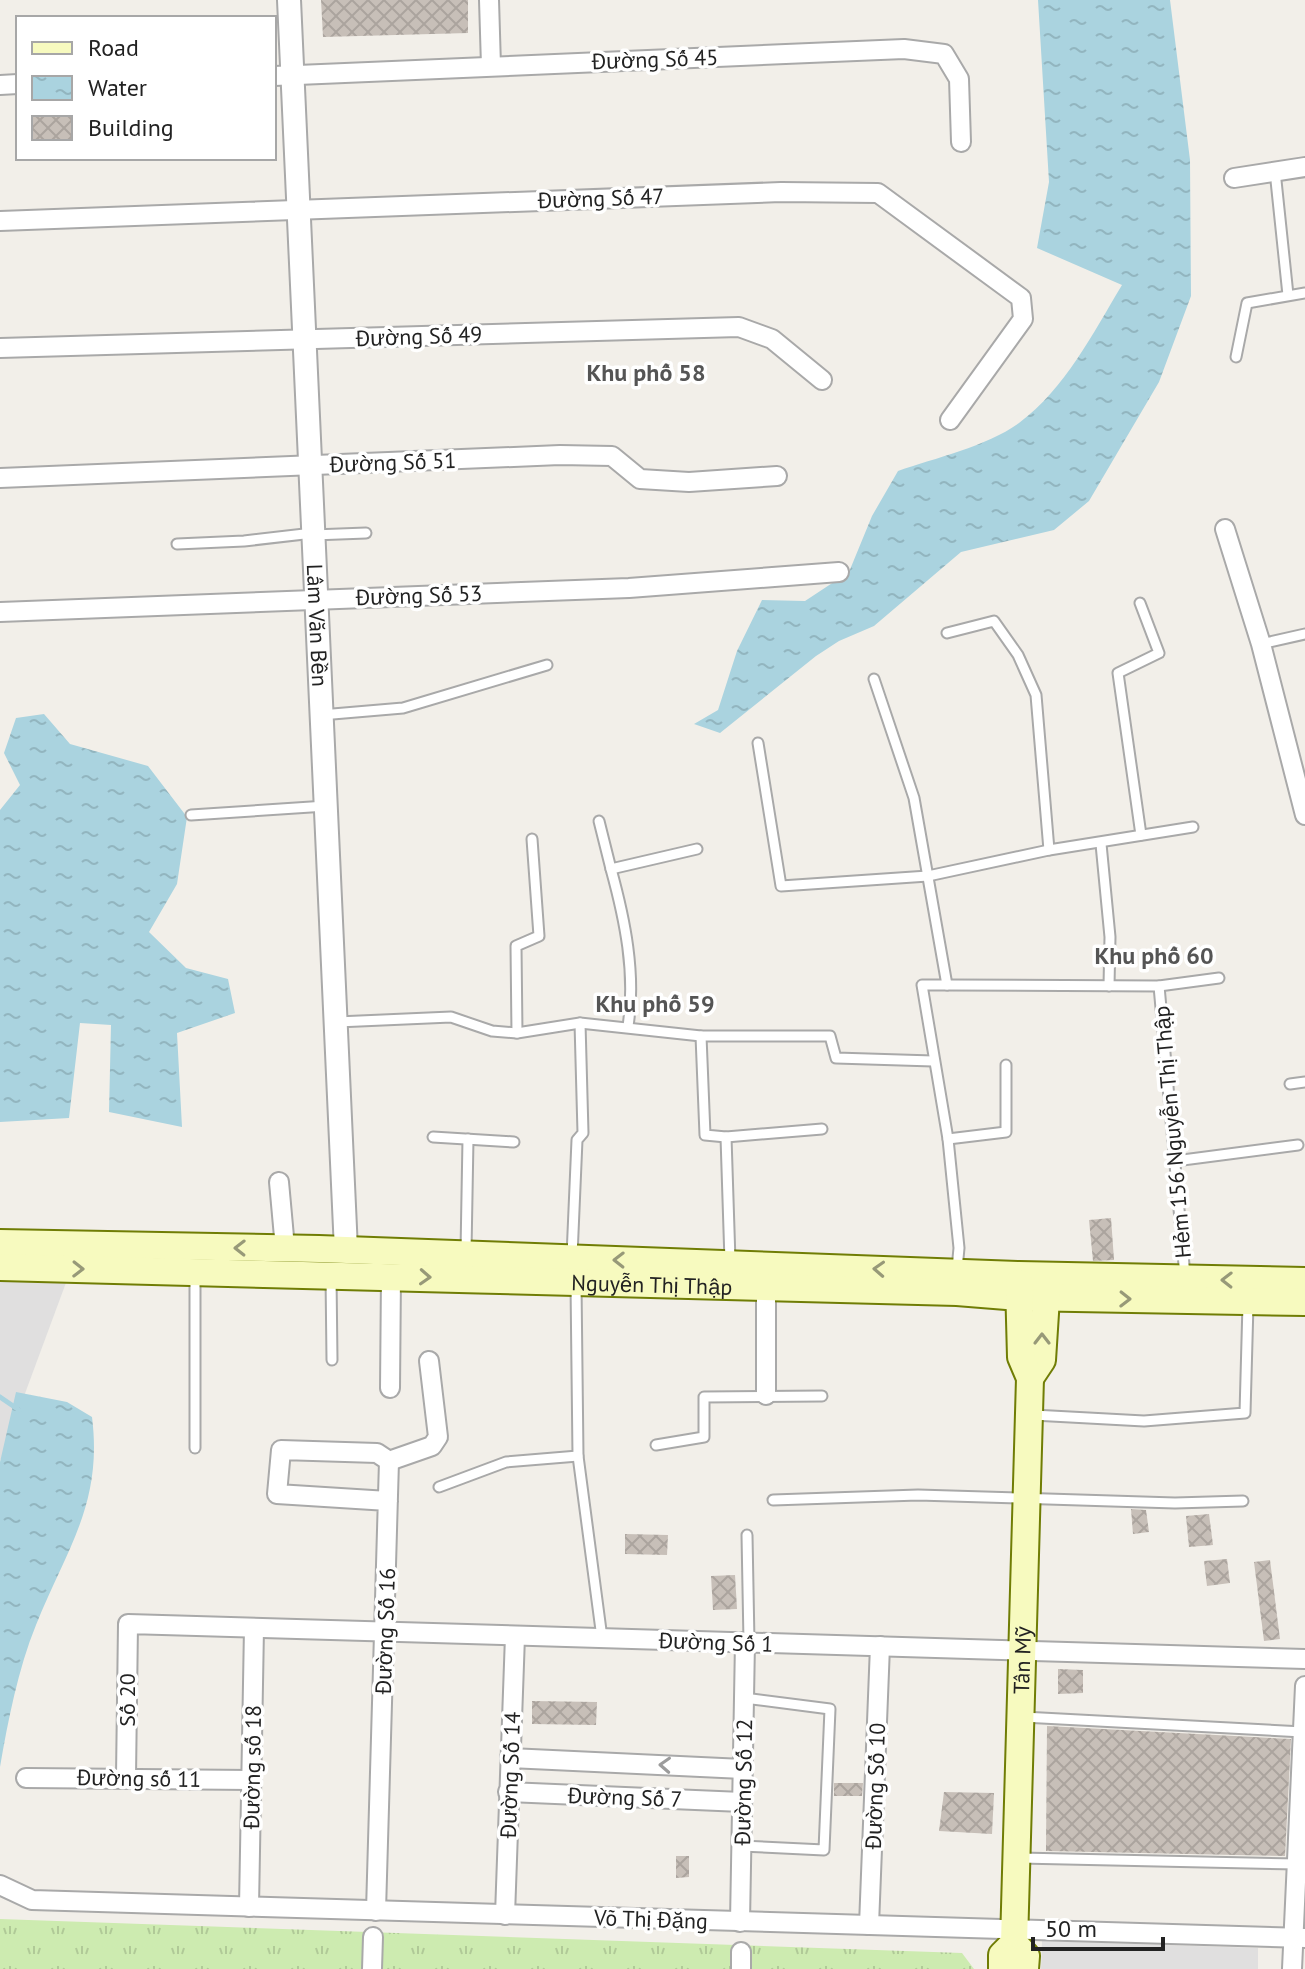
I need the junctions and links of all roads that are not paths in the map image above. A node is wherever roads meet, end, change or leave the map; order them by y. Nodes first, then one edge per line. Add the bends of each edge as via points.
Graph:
1 (289, 0) edge
2 (489, 0) edge
3 (491, 66) junction
4 (283, 76) edge
5 (961, 142) dead end
6 (1305, 167) edge
7 (1275, 171) junction
8 (1234, 178) dead end
9 (299, 210) junction
10 (0, 221) edge
11 (1305, 293) edge
12 (1288, 295) junction
13 (305, 339) junction
14 (0, 348) edge
15 (1236, 357) dead end
16 (822, 380) dead end
17 (950, 420) dead end
18 (310, 465) junction
19 (777, 476) dead end
20 (0, 478) edge
21 (1225, 529) dead end
22 (366, 533) dead end
23 (313, 534) junction
24 (177, 544) dead end
25 (839, 572) dead end
26 (316, 599) junction
27 (1140, 603) dead end
28 (0, 612) edge
29 (947, 633) dead end
30 (1305, 634) edge
31 (1261, 644) junction
32 (547, 665) dead end
33 (874, 679) dead end
34 (321, 715) junction
35 (758, 743) dead end
36 (326, 806) junction
37 (191, 815) dead end
38 (1305, 815) edge
39 (599, 821) dead end
40 (1193, 827) dead end
41 (1141, 835) junction
42 (532, 839) dead end
43 (1101, 844) junction
44 (697, 849) dead end
45 (1049, 850) junction
46 (611, 869) junction
47 (928, 876) junction
48 (1219, 978) dead end
49 (947, 985) junction
50 (1109, 986) junction
51 (1159, 986) junction
52 (335, 1022) junction
53 (580, 1023) junction
54 (628, 1026) junction
55 (517, 1033) junction
56 (701, 1036) junction
57 (933, 1061) junction
58 (1006, 1065) dead end
59 (1305, 1082) edge
60 (1290, 1084) dead end
61 (822, 1129) dead end
62 (433, 1137) dead end
63 (726, 1137) junction
64 (468, 1139) junction
65 (948, 1139) junction
66 (514, 1142) dead end
67 (1298, 1145) dead end
68 (1175, 1161) junction
69 (279, 1182) dead end
70 (0, 1243) edge
71 (285, 1248) junction
72 (466, 1254) junction
73 (730, 1262) junction
74 (341, 1266) junction
75 (0, 1267) edge
76 (195, 1271) junction
77 (574, 1271) junction
78 (391, 1275) junction
79 (1185, 1279) junction
80 (1305, 1281) edge
81 (957, 1282) junction
82 (1019, 1286) junction
83 (1047, 1286) junction
84 (766, 1288) junction
85 (1248, 1301) junction
86 (1305, 1302) edge
87 (332, 1360) dead end
88 (429, 1361) dead end
89 (1030, 1378) junction
90 (390, 1388) dead end
91 (766, 1395) junction
92 (822, 1396) dead end
93 (1029, 1415) junction
94 (656, 1445) dead end
95 (195, 1448) dead end
96 (578, 1456) junction
97 (389, 1461) junction
98 (439, 1487) dead end
99 (1027, 1497) junction
100 (773, 1500) dead end
101 (388, 1501) junction
102 (1243, 1501) dead end
103 (747, 1535) dead end
104 (128, 1624) joint
105 (254, 1628) junction
106 (385, 1631) junction
107 (515, 1636) junction
108 (602, 1638) junction
109 (747, 1642) junction
110 (880, 1646) junction
111 (1023, 1651) junction
112 (1305, 1659) edge
113 (1305, 1686) edge
114 (744, 1698) junction
115 (1021, 1717) junction
116 (1303, 1732) edge
117 (510, 1758) junction
118 (1303, 1764) edge
119 (743, 1769) junction
120 (126, 1776) junction
121 (26, 1778) dead end
122 (251, 1780) junction
123 (508, 1792) junction
124 (742, 1802) junction
125 (1302, 1841) edge
126 (741, 1846) junction
127 (1017, 1858) junction
128 (1297, 1864) junction
129 (0, 1885) edge
130 (249, 1907) junction
131 (376, 1911) junction
132 (505, 1915) junction
133 (740, 1922) junction
134 (869, 1925) junction
135 (1014, 1936) junction
136 (373, 1937) dead end
137 (1299, 1938) edge
138 (372, 1969) edge
139 (1002, 1969) edge
140 (1025, 1969) edge
141 (1292, 1969) edge

1 - 4 street, Lâm Văn Bền
2 - 3 street
3 - 4 street, Đường Số 45
3 - 5 street, Đường Số 45 via 904,49 944,54 959,79
4 - 9 street, Lâm Văn Bền
6 - 7 street
7 - 8 street
7 - 12 lane
9 - 10 street, Đường Số 47
9 - 13 street, Lâm Văn Bền
9 - 17 street, Đường Số 47 via 878,193 1021,298 1023,319
11 - 12 lane
12 - 15 lane via 1247,303
13 - 14 street, Đường Số 49
13 - 16 street, Đường Số 49 via 739,327 772,339
13 - 18 street, Lâm Văn Bền
18 - 19 street, Đường Số 51 via 612,456 640,479 689,482
18 - 20 street, Đường Số 51
18 - 23 street, Lâm Văn Bền
21 - 31 street
22 - 23 lane
23 - 24 lane
23 - 26 street, Lâm Văn Bền
25 - 26 street, Đường Số 53 via 629,588
26 - 28 street, Đường Số 53
26 - 34 street, Lâm Văn Bền
27 - 41 lane via 1159,653 1118,673
29 - 45 lane via 994,621 1018,655 1036,695
30 - 31 lane
31 - 38 street
32 - 34 lane via 403,708
33 - 47 lane via 914,798
34 - 36 street, Lâm Văn Bền
35 - 47 lane via 781,886
36 - 37 lane
36 - 52 street, Lâm Văn Bền
39 - 46 lane
40 - 41 lane
41 - 43 lane
42 - 55 lane via 539,936 516,946
43 - 45 lane
43 - 50 lane
44 - 46 lane
45 - 47 lane
46 - 54 lane via 626,923 632,1002
47 - 49 lane
48 - 51 lane
49 - 50 lane
49 - 57 lane via 922,985
50 - 51 lane
51 - 68 lane, Hẻm 156 Nguyễn Thị Thập
52 - 55 lane via 451,1017
52 - 74 street, Lâm Văn Bền
53 - 54 lane
53 - 55 lane
53 - 77 lane via 583,1133 577,1140
54 - 56 lane
56 - 57 lane via 830,1036 836,1058
56 - 63 lane via 705,1135
57 - 65 lane
58 - 65 lane via 1006,1132
59 - 60 lane
61 - 63 lane
62 - 64 lane
63 - 73 lane
64 - 66 lane
64 - 72 lane
65 - 81 lane via 959,1248
67 - 68 lane
68 - 79 lane, Hẻm 156 Nguyễn Thị Thập
69 - 71 street
71 -> 70 main road, Nguyễn Thị Thập
71 - 74 main road, Nguyễn Thị Thập
72 - 74 main road, Nguyễn Thị Thập
72 - 77 main road, Nguyễn Thị Thập
73 -> 77 main road, Nguyễn Thị Thập
81 -> 73 main road, Nguyễn Thị Thập
74 - 76 main road, Nguyễn Thị Thập
74 - 78 main road, Nguyễn Thị Thập
74 - 87 lane
75 -> 76 main road, Nguyễn Thị Thập
76 - 95 lane
78 -> 77 main road, Nguyễn Thị Thập
77 - 84 main road, Nguyễn Thị Thập
77 - 96 lane
78 - 90 street
80 -> 79 main road, Nguyễn Thị Thập
79 - 83 main road, Nguyễn Thị Thập
81 - 82 main road, Nguyễn Thị Thập
81 - 84 main road, Nguyễn Thị Thập
82 - 83 main road, Nguyễn Thị Thập
82 - 89 main road, Tân Mỹ via 1021,1357
83 -> 85 main road, Nguyễn Thị Thập
89 -> 83 main road, Tân Mỹ via 1042,1360
84 - 91 street
85 - 86 main road, Nguyễn Thị Thập
85 - 93 lane via 1245,1413 1144,1421
88 - 97 street via 438,1437 432,1446
89 - 93 main road, Tân Mỹ
91 - 92 lane
91 - 94 lane via 704,1397 704,1437
93 - 99 main road, Tân Mỹ
96 - 98 lane via 506,1462
96 - 108 lane
97 - 101 street, Đường Số 16
97 - 101 street via 377,1453 281,1450 277,1494
99 - 100 lane
99 - 102 lane
99 - 111 main road, Tân Mỹ
101 - 106 street, Đường Số 16
103 - 109 lane
104 - 105 street, Đường Số 1
104 - 120 street, Số 20
105 - 106 street, Đường Số 1
105 - 122 street, Đường số 18
106 - 107 street, Đường Số 1
106 - 131 street, Đường Số 16
107 - 108 street, Đường Số 1
107 - 117 street, Đường Số 14
108 - 109 street, Đường Số 1
109 - 110 street, Đường Số 1
109 - 114 street, Đường Số 12
110 - 111 street, Đường Số 1
110 - 134 street, Đường Số 10
111 - 112 street, Đường Số 1
111 - 115 main road, Tân Mỹ
113 - 116 street
114 - 119 street, Đường Số 12
114 - 126 lane via 830,1709 824,1850
115 - 116 lane
115 - 127 main road, Tân Mỹ
116 - 118 street
119 -> 117 street, Đường Số 7
117 - 123 street, Đường Số 14
118 - 125 street
119 - 124 street, Đường Số 12
120 - 121 street, Đường số 11
120 - 122 street, Đường số 11
122 - 130 street, Đường số 18
123 - 124 street, Đường Số 7
123 - 132 street, Đường Số 14
124 - 126 street, Đường Số 12
125 - 128 street
126 - 133 street, Đường Số 12
127 - 128 lane
127 - 135 main road, Tân Mỹ
128 - 137 street
129 - 130 street, Võ Thị Đặng via 32,1900
130 - 131 street, Võ Thị Đặng
131 - 132 street, Võ Thị Đặng
132 - 133 street, Võ Thị Đặng
133 - 134 street, Võ Thị Đặng
134 - 135 street, Võ Thị Đặng
135 - 137 street, Võ Thị Đặng
135 - 139 main road, Tân Mỹ via 1002,1955
135 - 140 main road, Tân Mỹ via 1026,1956
136 - 138 street
137 - 141 street

